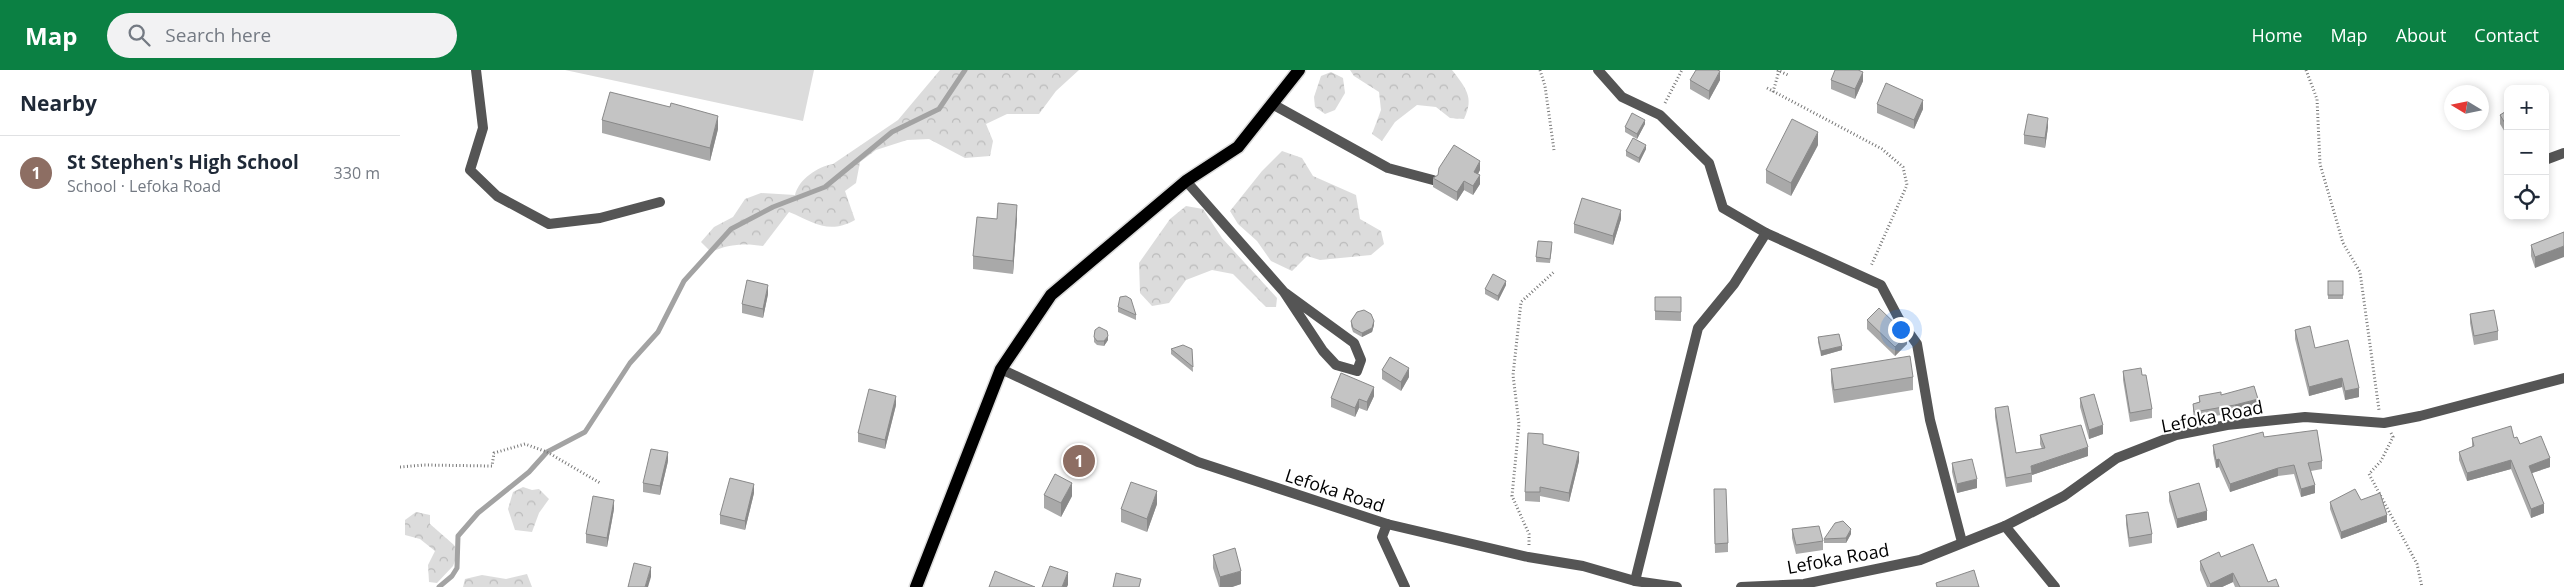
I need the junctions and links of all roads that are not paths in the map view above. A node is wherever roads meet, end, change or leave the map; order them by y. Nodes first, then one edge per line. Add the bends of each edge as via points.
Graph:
1 (476, 70) edge
2 (1299, 70) edge
3 (1598, 70) edge
4 (1274, 105) junction
5 (2564, 153) edge
6 (2549, 159) edge
7 (1433, 180) edge
8 (1186, 181) junction
9 (660, 202) dead end
10 (1766, 233) junction
11 (1284, 292) junction
12 (1002, 369) junction
13 (2564, 378) edge
14 (1387, 524) junction
15 (2005, 526) junction
16 (1962, 542) junction
17 (1635, 581) junction
18 (916, 587) edge
19 (1405, 587) edge
20 (1677, 587) edge
21 (1741, 587) edge
22 (2055, 587) edge

1 - 9 street via 483,128 470,170 497,196 549,224 600,218
2 - 4 main road
3 - 10 street via 1622,96 1660,115 1709,163 1723,208
4 - 7 street via 1388,168
4 - 8 main road via 1238,148
5 - 6 street
8 - 11 street
8 - 12 main road via 1051,295
10 - 16 street via 1881,285 1916,344 1930,420
10 - 17 street via 1734,284 1698,328
11 - 11 street via 1323,351 1336,365 1356,371 1361,360 1354,343
12 - 14 street, Lefoka Road via 1198,462
12 - 18 main road
13 - 15 street, Lefoka Road via 2384,423 2305,417 2227,425 2176,435 2117,458 2064,496
14 - 17 street, Lefoka Road via 1583,566
14 - 19 street via 1382,537
15 - 16 street, Lefoka Road
15 - 22 street
16 - 21 street, Lefoka Road via 1920,560 1804,584
17 - 20 street, Lefoka Road

